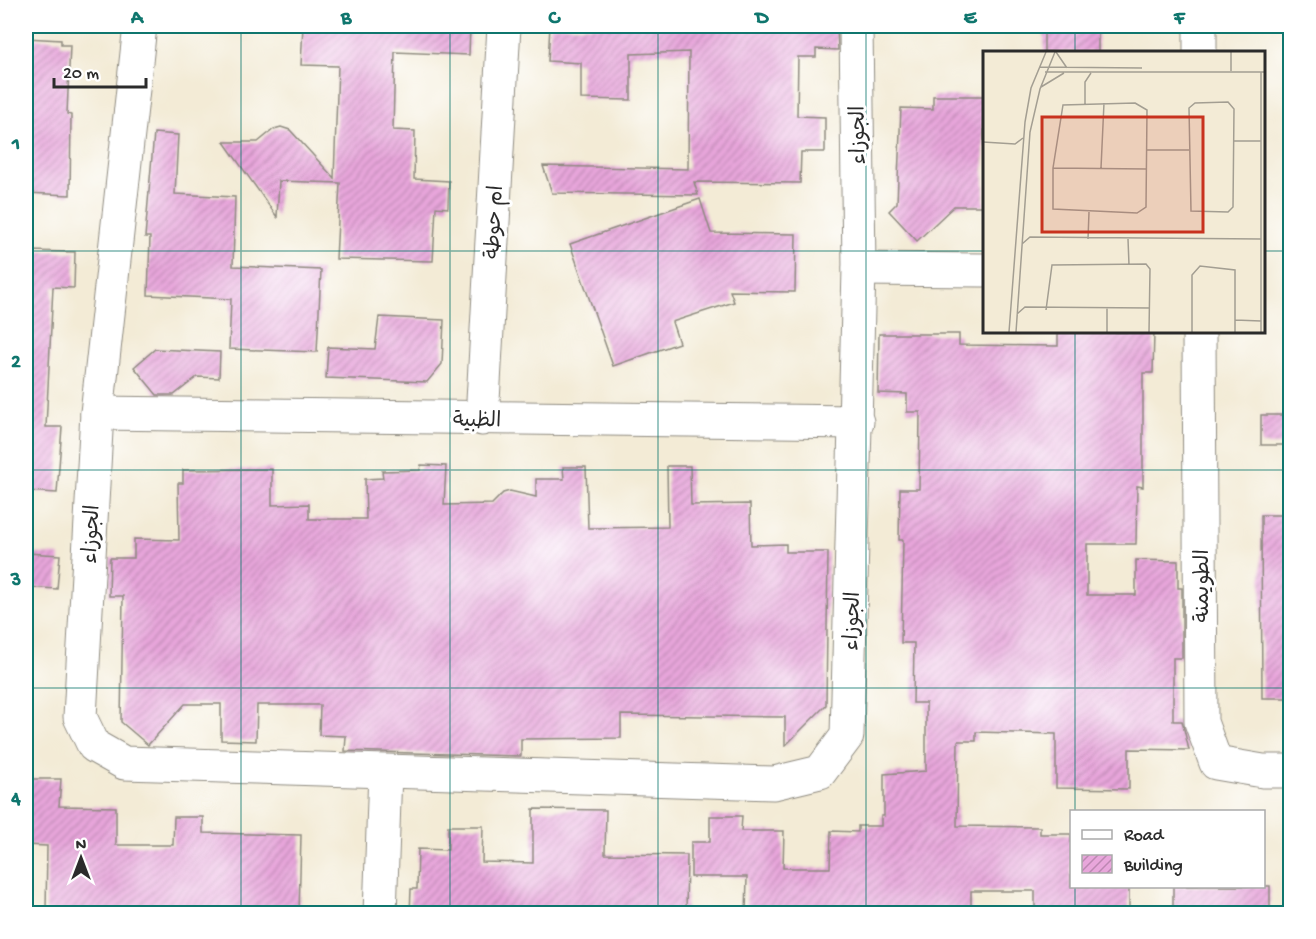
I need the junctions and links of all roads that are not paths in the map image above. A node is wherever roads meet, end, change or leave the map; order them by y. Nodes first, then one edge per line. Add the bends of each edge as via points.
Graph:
1 (140, 26) edge
2 (504, 26) edge
3 (856, 26) edge
4 (1200, 26) edge
5 (1200, 51) edge
6 (859, 268) junction
7 (983, 270) edge
8 (1199, 333) edge
9 (97, 413) junction
10 (482, 419) junction
11 (857, 422) junction
12 (1290, 771) edge
13 (385, 772) junction
14 (380, 914) edge

1 - 9 street, الجوزاء
2 - 10 street, ام حوطة
3 - 6 street, الجوزاء
4 - 5 street
6 - 7 street
6 - 11 street, الجوزاء
8 - 12 street, الطويمنة via 1201,722 1216,763
9 - 10 street, الظبية
9 - 13 street, الجوزاء via 80,717 94,746 124,763
10 - 11 street, الظبية
11 - 13 street, الجوزاء via 848,736 820,772 774,783
13 - 14 street

